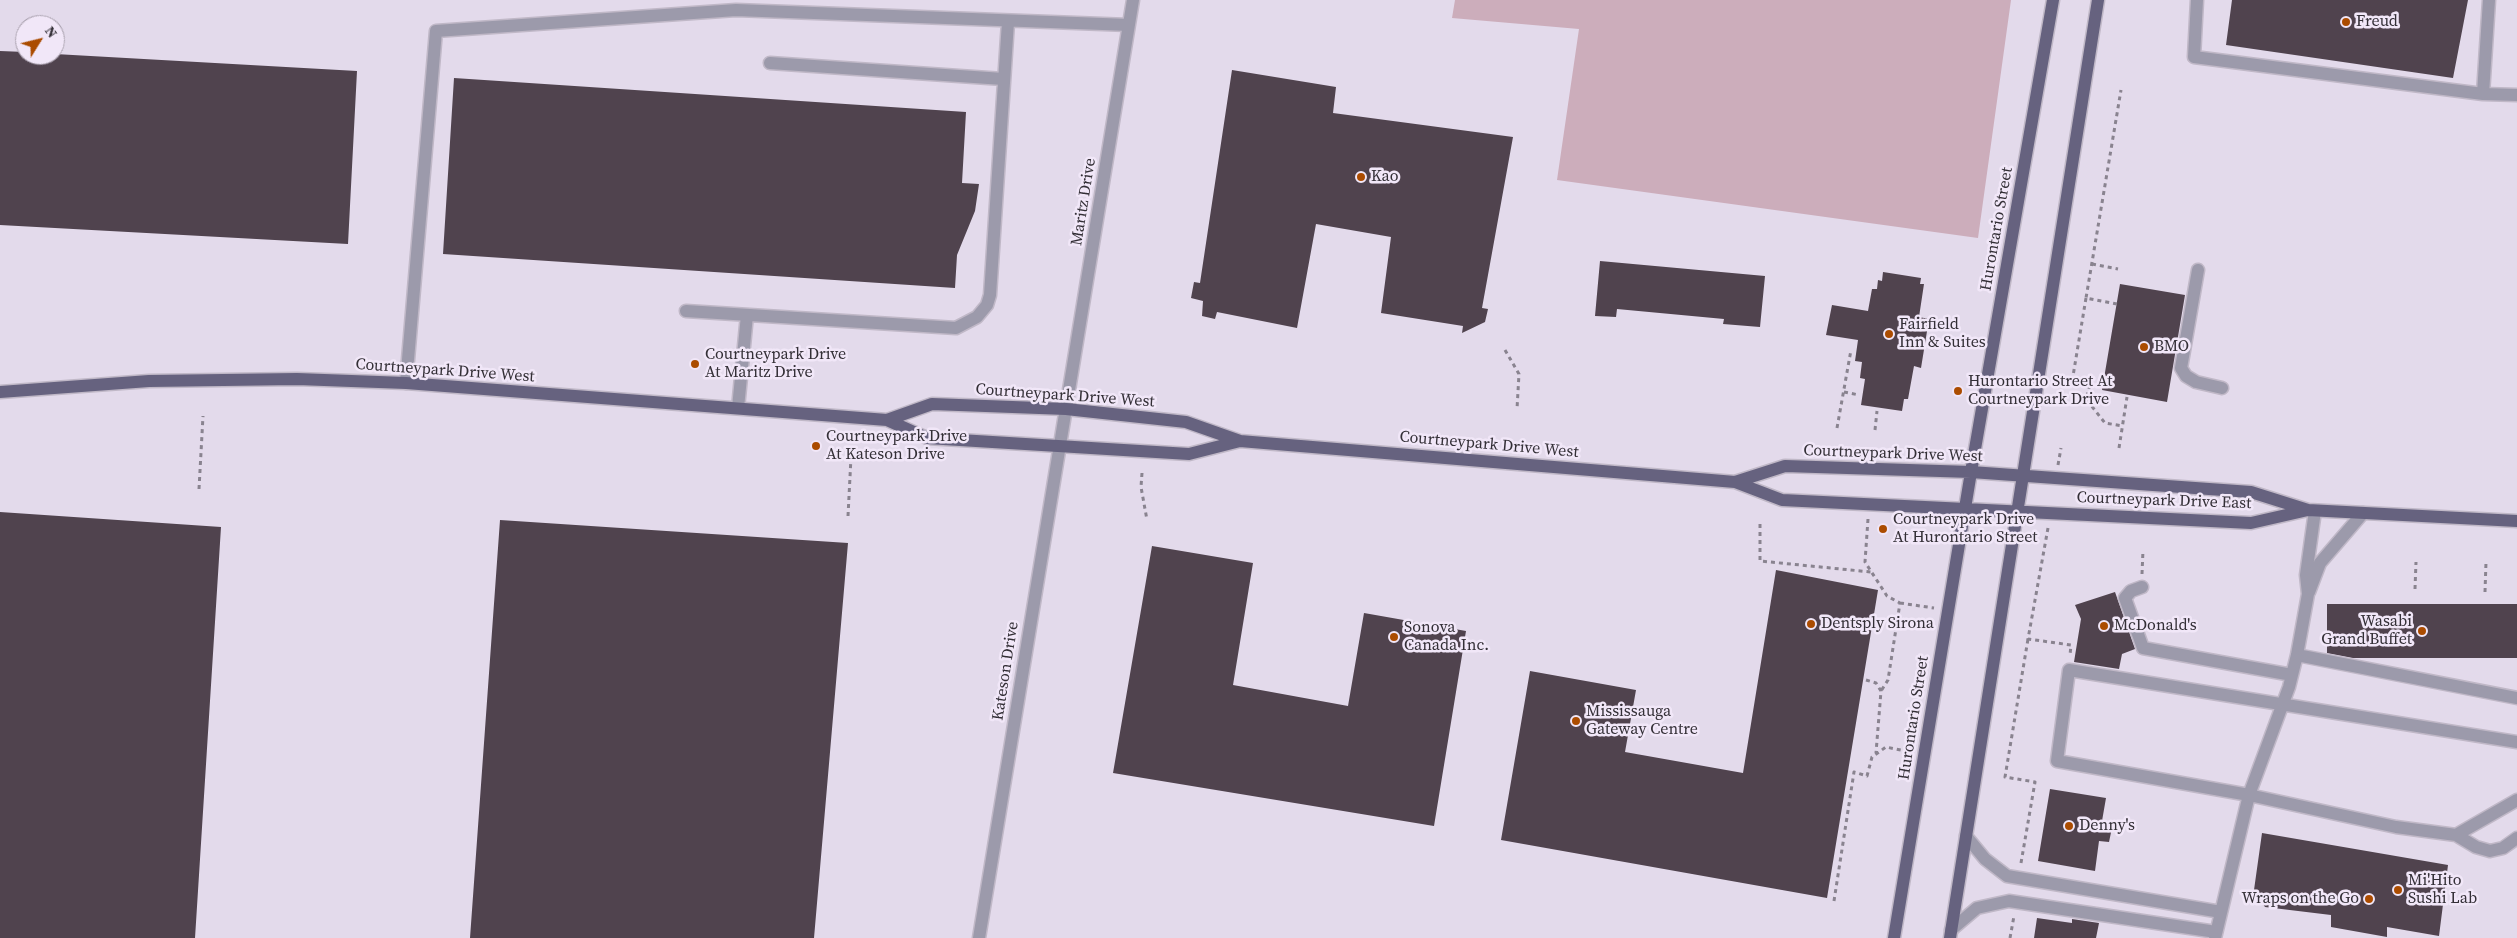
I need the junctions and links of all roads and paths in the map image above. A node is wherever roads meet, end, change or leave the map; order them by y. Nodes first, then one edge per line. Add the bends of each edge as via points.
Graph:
1 (1134, 0) edge
2 (2053, 0) edge
3 (2098, 0) edge
4 (2197, 0) edge
5 (2489, 0) edge
6 (1008, 22) junction
7 (1129, 25) junction
8 (770, 63) dead end
9 (1003, 79) junction
10 (2121, 90) dead end
11 (2483, 94) junction
12 (2517, 95) edge
13 (2092, 264) junction
14 (2118, 269) dead end
15 (2198, 270) dead end
16 (2086, 298) junction
17 (2117, 304) dead end
18 (686, 311) dead end
19 (747, 315) junction
20 (1505, 350) dead end
21 (1851, 350) dead end
22 (406, 383) junction
23 (2090, 385) junction
24 (2100, 386) dead end
25 (2222, 388) dead end
26 (0, 392) edge
27 (1844, 392) junction
28 (1859, 394) dead end
29 (2128, 397) dead end
30 (738, 408) junction
31 (1066, 409) junction
32 (1517, 409) dead end
33 (1877, 411) dead end
34 (203, 416) dead end
35 (887, 420) junction
36 (2123, 426) junction
37 (1838, 428) dead end
38 (1875, 430) dead end
39 (1240, 440) junction
40 (1060, 446) junction
41 (2061, 448) dead end
42 (2119, 448) dead end
43 (851, 457) dead end
44 (1971, 472) junction
45 (1142, 473) dead end
46 (2023, 475) junction
47 (2056, 478) junction
48 (1735, 482) junction
49 (199, 489) dead end
50 (1870, 504) junction
51 (1965, 509) junction
52 (2311, 510) junction
53 (2017, 512) junction
54 (2050, 513) junction
55 (2363, 514) junction
56 (848, 516) dead end
57 (1147, 520) dead end
58 (2517, 521) edge
59 (1760, 524) dead end
60 (2143, 550) dead end
61 (2416, 562) dead end
62 (2486, 562) dead end
63 (1871, 572) junction
64 (2142, 587) joint
65 (2415, 589) dead end
66 (2485, 592) dead end
67 (2308, 594) junction
68 (1900, 603) junction
69 (1948, 610) junction
70 (2028, 639) junction
71 (2297, 655) junction
72 (2069, 670) junction
73 (2292, 675) junction
74 (1866, 680) dead end
75 (1880, 691) junction
76 (2517, 698) edge
77 (2283, 703) junction
78 (2517, 742) edge
79 (1876, 753) junction
80 (1924, 755) junction
81 (2249, 795) junction
82 (2517, 800) edge
83 (2456, 835) junction
84 (1966, 836) junction
85 (2517, 838) edge
86 (2019, 878) junction
87 (1834, 900) dead end
88 (2016, 902) junction
89 (2221, 912) junction
90 (1950, 934) edge
91 (2216, 935) edge
92 (978, 938) edge
93 (1894, 938) edge
94 (2010, 938) edge

1 - 7 street, Maritz Drive
2 - 44 main road, Hurontario Street
3 - 46 main road
4 - 11 street via 2194,57
5 - 11 street
6 - 7 street
6 - 9 street
6 - 22 street via 736,10 436,31
7 - 31 street, Maritz Drive
8 - 9 street
9 - 19 street via 990,295 987,305 977,317 956,328
10 - 13 path
11 - 12 street
13 - 14 path
13 - 16 path
15 - 25 street via 2181,368 2196,382
16 - 17 path
16 - 23 path via 2072,382
18 - 19 street
19 - 30 street
20 - 32 path via 1519,374
21 - 27 path
22 - 26 main road, Courtneypark Drive West via 297,379 149,381
22 - 30 main road, Courtneypark Drive West
23 - 24 path
23 - 36 path via 2086,399 2105,423
27 - 28 path
27 - 37 path
29 - 36 path
30 - 35 main road, Courtneypark Drive West
31 - 35 main road, Courtneypark Drive West via 932,404
31 - 39 main road, Courtneypark Drive West via 1186,422
31 - 40 street, Kateson Drive
33 - 38 path
34 - 49 path
35 - 40 main road, Courtneypark Drive West via 927,438
36 - 42 path
39 - 40 main road, Courtneypark Drive West via 1190,454
39 - 48 main road, Courtneypark Drive West
40 - 92 street, Kateson Drive
41 - 47 path
43 - 56 path
44 - 46 main road, Courtneypark Drive West
44 - 48 main road, Courtneypark Drive West via 1785,466
44 - 51 main road, Hurontario Street
45 - 57 path
46 - 47 main road, Courtneypark Drive East
46 - 53 main road
47 - 52 main road, Courtneypark Drive East via 2251,492
48 - 50 main road, Courtneypark Drive West via 1782,500
50 - 51 main road, Courtneypark Drive West
50 - 63 path via 1865,562
51 - 53 main road, Courtneypark Drive West
51 - 69 main road, Hurontario Street
52 - 54 main road, Courtneypark Drive East via 2251,523
52 - 55 main road, Courtneypark Drive East
52 - 67 street via 2306,575
53 - 54 main road, Courtneypark Drive East
53 - 84 main road
54 - 70 path
55 - 58 main road, Courtneypark Drive East
55 - 67 street via 2320,564
59 - 63 path via 1760,561
60 - 64 path
61 - 65 path
62 - 66 path
63 - 68 path via 1887,596
64 - 73 street via 2131,591 2125,598 2143,648
67 - 71 street
68 - 69 path
68 - 75 path via 1888,680
69 - 80 main road, Hurontario Street
70 - 72 path via 2071,645
70 - 86 path via 2005,777 2034,782
71 - 73 street
71 - 76 street
72 - 77 street
72 - 81 street via 2057,761
73 - 77 street
74 - 75 path via 1876,682
75 - 79 path
77 - 78 street
77 - 81 street
79 - 80 path via 1886,748
79 - 87 path via 1867,776 1854,772
80 - 93 main road, Hurontario Street
81 - 83 street via 2396,827
81 - 89 street
82 - 83 street
83 - 85 street via 2490,851 2504,848
84 - 86 street via 1985,859 2007,876
84 - 90 main road
86 - 89 street
88 - 90 street via 1977,908
88 - 91 street
88 - 94 path
89 - 91 street

